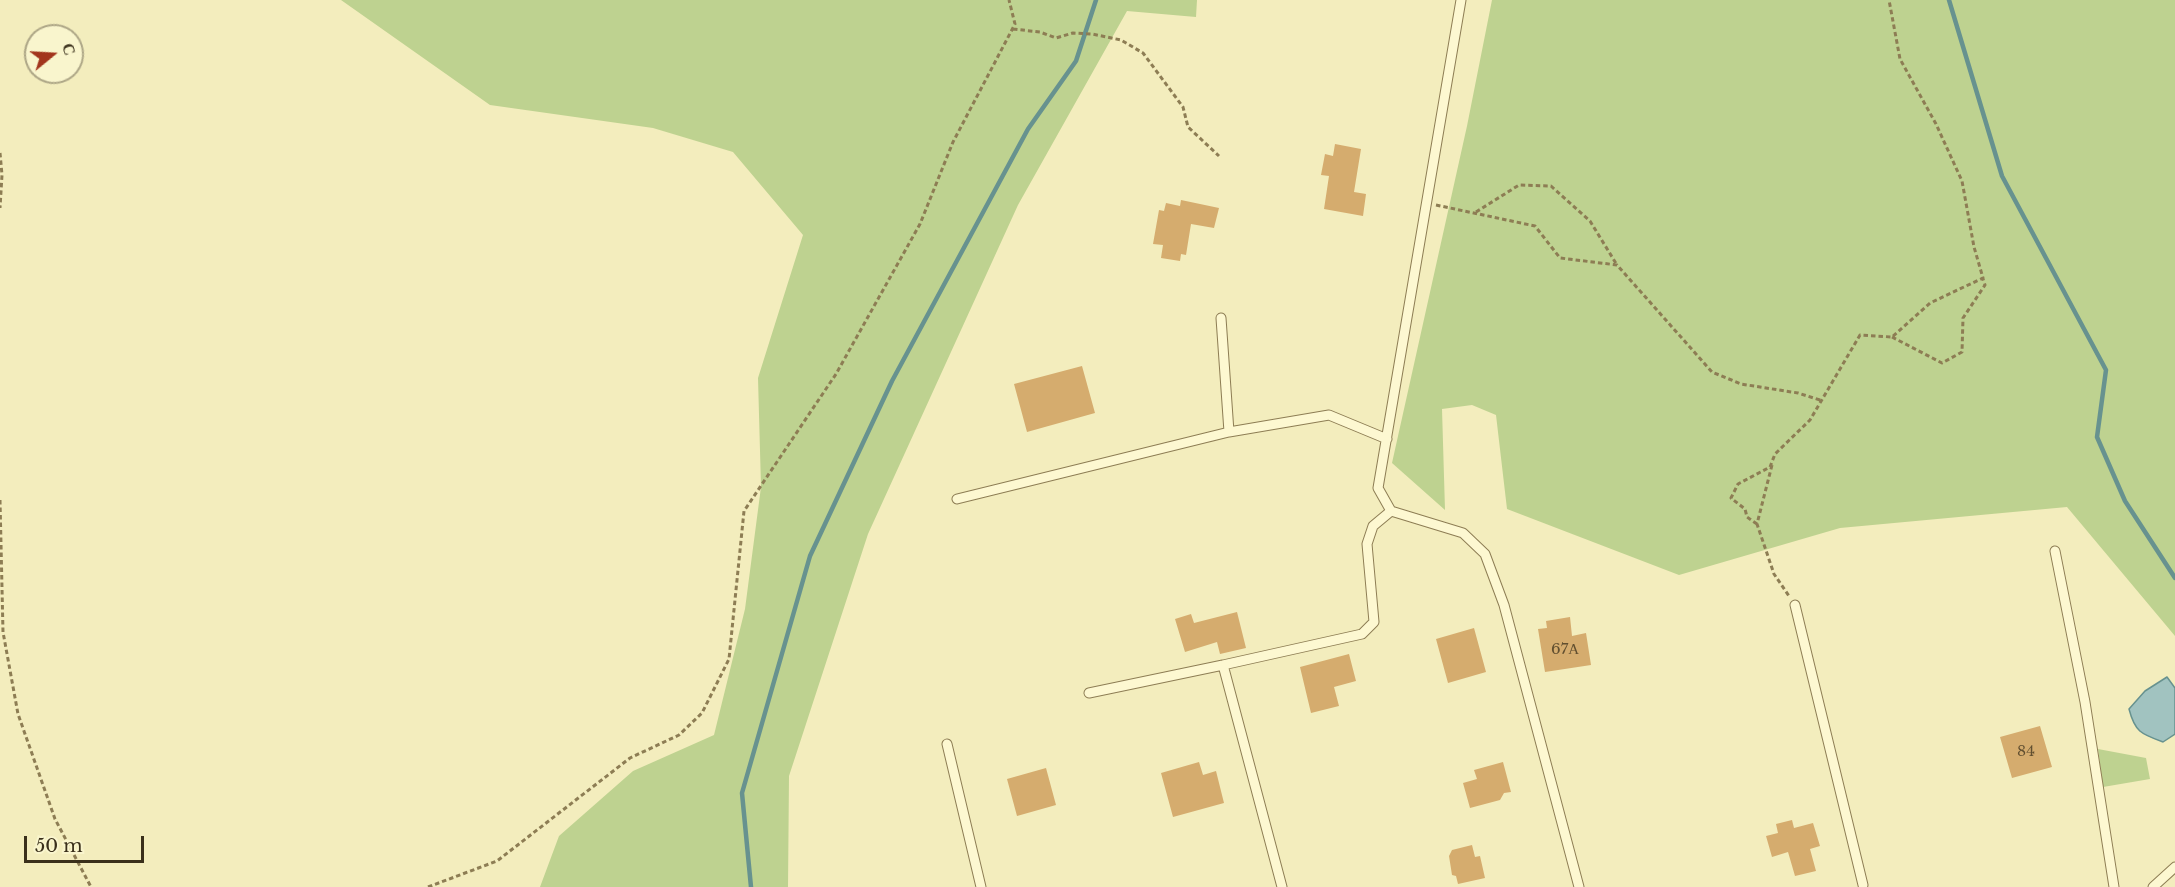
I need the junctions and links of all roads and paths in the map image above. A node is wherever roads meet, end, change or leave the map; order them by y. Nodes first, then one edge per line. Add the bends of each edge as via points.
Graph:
1 (1008, 0) edge
2 (1461, 0) edge
3 (1889, 0) edge
4 (1013, 29) junction
5 (0, 153) edge
6 (1219, 156) dead end
7 (1442, 206) dead end
8 (0, 208) edge
9 (1475, 213) junction
10 (1617, 265) junction
11 (1983, 278) junction
12 (1221, 318) dead end
13 (1892, 337) junction
14 (1820, 400) junction
15 (1229, 432) junction
16 (1387, 439) junction
17 (1775, 454) junction
18 (957, 499) dead end
19 (0, 500) edge
20 (1391, 511) junction
21 (1756, 524) junction
22 (2055, 551) dead end
23 (1795, 605) joint
24 (1223, 664) junction
25 (1089, 693) dead end
26 (947, 744) dead end
27 (2175, 867) edge
28 (1860, 886) edge
29 (91, 887) edge
30 (428, 887) edge
31 (981, 887) edge
32 (1282, 887) edge
33 (1579, 887) edge
34 (2114, 887) edge
35 (2153, 887) edge

1 - 4 path
2 - 16 lane
3 - 11 path via 1900,59 1962,181
4 - 6 path via 1056,38 1092,34 1121,40 1143,53 1183,107 1188,127
4 - 30 path via 954,142 920,224 836,374 744,511 729,659 702,713 679,735 630,758 497,861
5 - 8 path
7 - 9 path
9 - 10 path via 1534,226 1560,258
9 - 10 path via 1519,185 1551,186 1590,221
10 - 14 path via 1712,372 1741,384
11 - 13 path via 1930,303
11 - 13 path via 1985,285 1963,318 1962,352 1942,363
12 - 15 lane
13 - 14 path via 1860,335
14 - 17 path via 1810,420
15 - 16 lane via 1329,415
15 - 18 lane
16 - 20 lane via 1378,488
17 - 21 path
17 - 21 path via 1770,467 1738,484 1731,498
19 - 29 path via 3,632 18,714 55,819
20 - 24 lane via 1372,526 1366,544 1374,622 1362,634
20 - 33 lane via 1463,533 1485,554 1504,605
21 - 23 path via 1774,574
22 - 34 lane via 2085,702
23 - 28 lane
24 - 25 lane
24 - 32 lane
26 - 31 lane
27 - 35 lane

